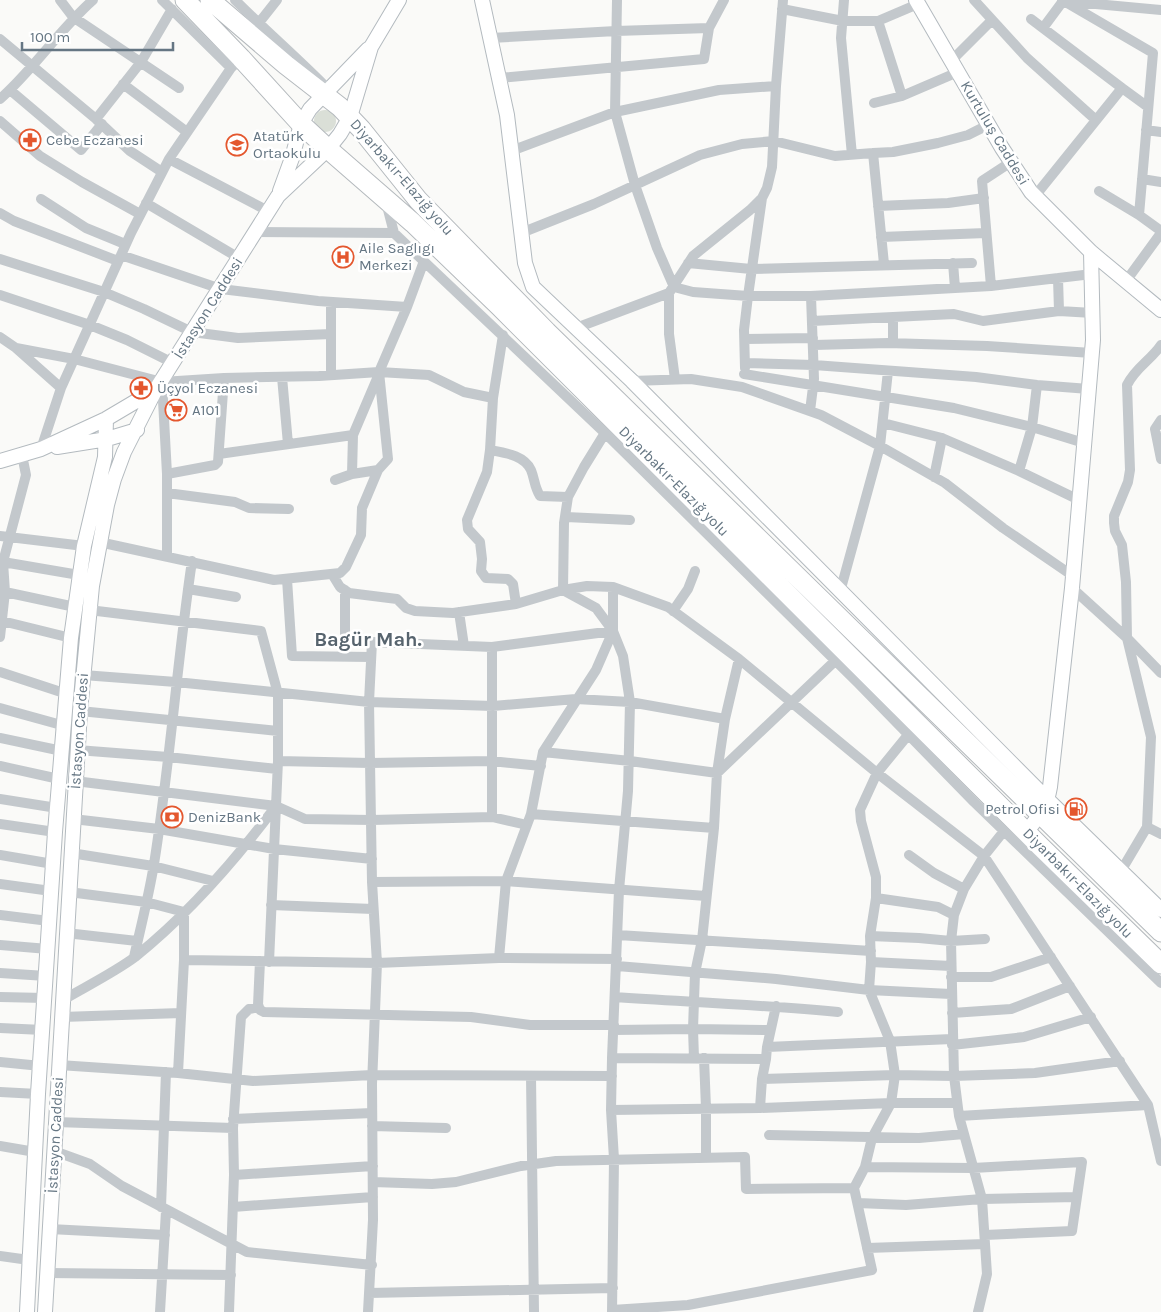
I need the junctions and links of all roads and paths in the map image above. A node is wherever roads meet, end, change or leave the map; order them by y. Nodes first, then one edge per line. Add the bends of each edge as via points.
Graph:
1 (60, 0) edge
2 (93, 0) edge
3 (162, 0) edge
4 (210, 0) edge
5 (235, 0) edge
6 (277, 0) edge
7 (398, 0) edge
8 (482, 0) edge
9 (617, 0) edge
10 (724, 0) edge
11 (844, 0) edge
12 (974, 0) edge
13 (1062, 0) edge
14 (917, 2) edge
15 (179, 4) edge
16 (782, 4) edge
17 (1161, 10) edge
18 (74, 17) junction
19 (1031, 19) dead end
20 (992, 20) junction
21 (843, 21) junction
22 (878, 21) junction
23 (258, 24) junction
24 (709, 28) junction
25 (1043, 28) junction
26 (616, 31) junction
27 (490, 38) junction
28 (0, 39) edge
29 (371, 47) junction
30 (1157, 53) edge
31 (141, 62) junction
32 (236, 63) junction
33 (32, 65) junction
34 (955, 67) junction
35 (616, 68) junction
36 (498, 78) junction
37 (124, 84) junction
38 (776, 86) junction
39 (179, 88) dead end
40 (1122, 88) junction
41 (10, 90) junction
42 (1149, 90) junction
43 (326, 92) junction
44 (1161, 92) edge
45 (902, 96) junction
46 (0, 99) edge
47 (874, 103) dead end
48 (1148, 107) junction
49 (616, 112) junction
50 (305, 116) junction
51 (350, 117) junction
52 (1096, 120) junction
53 (0, 121) edge
54 (99, 122) junction
55 (988, 126) junction
56 (1146, 130) junction
57 (187, 132) junction
58 (1161, 132) edge
59 (774, 141) junction
60 (328, 149) junction
61 (511, 151) junction
62 (874, 153) junction
63 (852, 155) junction
64 (169, 159) junction
65 (1011, 162) junction
66 (162, 172) junction
67 (1142, 179) junction
68 (1161, 182) edge
69 (635, 185) junction
70 (1099, 191) dead end
71 (278, 196) junction
72 (1035, 196) junction
73 (385, 198) junction
74 (762, 198) junction
75 (984, 198) junction
76 (41, 199) dead end
77 (146, 203) junction
78 (878, 206) junction
79 (268, 211) junction
80 (0, 213) edge
81 (140, 214) junction
82 (1139, 216) junction
83 (256, 232) junction
84 (394, 232) junction
85 (1161, 232) edge
86 (521, 233) junction
87 (986, 233) junction
88 (881, 237) junction
89 (125, 244) junction
90 (1091, 252) junction
91 (119, 258) junction
92 (239, 258) junction
93 (0, 259) edge
94 (424, 261) junction
95 (688, 263) junction
96 (953, 263) junction
97 (972, 263) dead end
98 (884, 264) junction
99 (751, 269) junction
100 (1092, 274) junction
101 (1058, 278) junction
102 (1126, 281) junction
103 (991, 286) junction
104 (955, 288) junction
105 (221, 289) junction
106 (671, 290) junction
107 (104, 292) junction
108 (0, 295) edge
109 (748, 296) junction
110 (811, 296) junction
111 (331, 302) junction
112 (407, 307) junction
113 (1161, 310) edge
114 (1059, 311) junction
115 (1093, 313) junction
116 (893, 317) junction
117 (812, 321) junction
118 (90, 325) junction
119 (576, 328) junction
120 (192, 332) junction
121 (331, 334) junction
122 (503, 335) junction
123 (0, 337) edge
124 (745, 339) junction
125 (814, 341) junction
126 (893, 343) junction
127 (1161, 345) edge
128 (16, 348) junction
129 (1092, 353) junction
130 (74, 359) junction
131 (173, 363) junction
132 (814, 365) junction
133 (745, 368) junction
134 (888, 371) junction
135 (379, 372) junction
136 (330, 375) junction
137 (282, 377) junction
138 (224, 378) junction
139 (675, 379) junction
140 (632, 381) junction
141 (813, 384) junction
142 (1037, 385) junction
143 (159, 386) junction
144 (742, 387) junction
145 (61, 388) junction
146 (1089, 390) junction
147 (885, 396) junction
148 (493, 398) junction
149 (810, 411) junction
150 (106, 419) junction
151 (1161, 420) edge
152 (883, 423) junction
153 (1032, 427) junction
154 (136, 430) junction
155 (605, 432) junction
156 (353, 435) junction
157 (942, 438) junction
158 (107, 439) junction
159 (1084, 443) junction
160 (288, 444) junction
161 (880, 446) junction
162 (41, 449) junction
163 (490, 450) junction
164 (219, 454) junction
165 (22, 455) junction
166 (1161, 459) edge
167 (0, 461) edge
168 (378, 470) junction
169 (1019, 471) junction
170 (167, 474) junction
171 (352, 474) junction
172 (934, 477) junction
173 (335, 480) dead end
174 (167, 493) junction
175 (568, 497) junction
176 (1079, 500) junction
177 (289, 509) dead end
178 (566, 517) junction
179 (630, 520) dead end
180 (5, 536) edge
181 (99, 542) junction
182 (84, 546) junction
183 (167, 556) junction
184 (192, 561) junction
185 (2, 563) edge
186 (694, 571) dead end
187 (79, 574) junction
188 (332, 574) junction
189 (287, 578) junction
190 (1072, 582) junction
191 (613, 587) junction
192 (188, 589) junction
193 (345, 590) junction
194 (563, 590) junction
195 (4, 592) junction
196 (840, 592) junction
197 (236, 597) dead end
198 (516, 604) junction
199 (82, 609) junction
200 (673, 611) junction
201 (459, 612) junction
202 (2, 621) junction
203 (183, 622) junction
204 (613, 631) junction
205 (0, 637) edge
206 (71, 638) junction
207 (1127, 638) junction
208 (464, 646) junction
209 (492, 647) junction
210 (345, 657) junction
211 (371, 658) junction
212 (739, 660) junction
213 (835, 661) junction
214 (0, 672) edge
215 (1161, 673) edge
216 (83, 675) junction
217 (176, 682) junction
218 (67, 694) junction
219 (278, 694) junction
220 (576, 699) junction
221 (369, 702) junction
222 (630, 702) junction
223 (791, 703) junction
224 (493, 706) junction
225 (0, 708) edge
226 (80, 711) junction
227 (725, 719) junction
228 (172, 720) junction
229 (65, 726) junction
230 (278, 731) junction
231 (908, 735) junction
232 (0, 738) edge
233 (78, 750) junction
234 (62, 751) junction
235 (544, 752) junction
236 (168, 757) junction
237 (491, 761) junction
238 (630, 761) junction
239 (370, 763) junction
240 (277, 765) junction
241 (0, 766) edge
242 (540, 766) junction
243 (717, 773) junction
244 (877, 773) junction
245 (60, 779) junction
246 (76, 781) junction
247 (164, 792) junction
248 (0, 799) edge
249 (276, 806) junction
250 (57, 808) junction
251 (1045, 808) junction
252 (530, 814) junction
253 (492, 817) junction
254 (73, 819) junction
255 (372, 820) junction
256 (626, 821) junction
257 (0, 824) edge
258 (527, 825) junction
259 (714, 828) junction
260 (1146, 828) junction
261 (159, 829) junction
262 (1004, 831) junction
263 (55, 832) junction
264 (1026, 832) junction
265 (1161, 834) edge
266 (248, 844) junction
267 (274, 849) junction
268 (71, 853) junction
269 (0, 855) edge
270 (909, 855) dead end
271 (984, 856) junction
272 (372, 859) junction
273 (53, 864) junction
274 (154, 866) junction
275 (1121, 870) junction
276 (213, 881) junction
277 (506, 881) junction
278 (372, 882) junction
279 (0, 884) edge
280 (964, 889) junction
281 (619, 890) junction
282 (51, 891) junction
283 (69, 892) junction
284 (706, 896) junction
285 (876, 898) junction
286 (146, 902) junction
287 (271, 905) junction
288 (373, 909) junction
289 (1161, 910) edge
290 (184, 912) junction
291 (0, 915) edge
292 (954, 916) junction
293 (50, 921) junction
294 (1161, 932) edge
295 (66, 933) junction
296 (618, 935) junction
297 (870, 936) junction
298 (985, 939) dead end
299 (702, 940) junction
300 (137, 941) junction
301 (951, 941) junction
302 (0, 945) edge
303 (48, 950) junction
304 (871, 951) junction
305 (134, 957) junction
306 (1051, 957) junction
307 (499, 958) junction
308 (184, 960) junction
309 (264, 961) junction
310 (376, 962) junction
311 (872, 962) junction
312 (617, 963) junction
313 (1161, 964) edge
314 (951, 966) junction
315 (0, 973) edge
316 (695, 973) junction
317 (46, 976) junction
318 (951, 978) junction
319 (1161, 983) edge
320 (1070, 986) junction
321 (869, 990) junction
322 (951, 994) junction
323 (0, 997) edge
324 (616, 997) junction
325 (45, 998) junction
326 (62, 1000) junction
327 (694, 1003) junction
328 (776, 1006) junction
329 (259, 1008) junction
330 (838, 1012) dead end
331 (181, 1013) junction
332 (952, 1013) junction
333 (374, 1014) junction
334 (62, 1017) junction
335 (1091, 1017) junction
336 (0, 1028) edge
337 (614, 1028) junction
338 (693, 1029) junction
339 (43, 1030) junction
340 (770, 1030) junction
341 (890, 1041) junction
342 (952, 1042) junction
343 (767, 1046) junction
344 (612, 1058) junction
345 (699, 1058) junction
346 (766, 1059) junction
347 (1120, 1061) junction
348 (0, 1062) edge
349 (59, 1065) junction
350 (41, 1066) junction
351 (166, 1072) junction
352 (178, 1072) junction
353 (895, 1074) junction
354 (372, 1075) junction
355 (531, 1076) junction
356 (612, 1076) junction
357 (954, 1076) junction
358 (762, 1079) junction
359 (237, 1080) junction
360 (0, 1092) edge
361 (38, 1094) junction
362 (957, 1102) junction
363 (891, 1103) junction
364 (1148, 1105) junction
365 (706, 1108) junction
366 (760, 1108) junction
367 (611, 1110) junction
368 (372, 1113) junction
369 (959, 1116) junction
370 (56, 1122) junction
371 (233, 1124) junction
372 (165, 1126) junction
373 (372, 1126) junction
374 (446, 1128) dead end
375 (964, 1134) junction
376 (769, 1135) dead end
377 (872, 1138) junction
378 (0, 1146) edge
379 (54, 1151) junction
380 (35, 1152) junction
381 (706, 1158) junction
382 (614, 1159) junction
383 (1161, 1161) edge
384 (532, 1164) junction
385 (373, 1166) junction
386 (865, 1167) junction
387 (973, 1168) junction
388 (234, 1175) junction
389 (373, 1182) junction
390 (854, 1188) junction
391 (1077, 1196) junction
392 (373, 1197) junction
393 (982, 1199) junction
394 (858, 1203) junction
395 (233, 1207) junction
396 (164, 1209) junction
397 (50, 1229) junction
398 (165, 1235) junction
399 (985, 1240) junction
400 (232, 1243) junction
401 (867, 1248) junction
402 (0, 1256) edge
403 (29, 1260) junction
404 (372, 1265) junction
405 (48, 1273) junction
406 (162, 1274) junction
407 (231, 1275) junction
408 (613, 1288) junction
409 (534, 1290) junction
410 (369, 1293) junction
411 (676, 1309) edge
412 (612, 1311) edge
413 (27, 1312) edge
414 (45, 1312) edge
415 (160, 1312) edge
416 (229, 1312) edge
417 (368, 1312) edge
418 (534, 1312) edge
419 (978, 1312) edge

1 - 18 street
2 - 18 street
3 - 15 street
4 - 43 highway, Diyarbakır-Elazığ yolu via 286,65
5 - 23 street
6 - 23 street
7 - 29 main road
8 - 27 main road
9 - 26 street
10 - 24 street
11 - 21 street
12 - 20 street
13 - 17 street
13 - 25 street
13 - 30 street
14 - 22 street
14 - 34 main road, Kurtuluş Caddesi
15 - 31 street
15 - 32 highway, Diyarbakır-Elazığ yolu
16 - 21 street
16 - 38 street
18 - 31 street
18 - 33 street
19 - 25 street
20 - 34 street
20 - 52 street via 1027,58
21 - 22 street
21 - 63 street
22 - 45 street
23 - 43 street via 292,53
24 - 26 street
24 - 35 street via 704,59
25 - 40 street
26 - 27 street
26 - 35 street
27 - 36 main road
28 - 33 street
29 - 43 main road
29 - 51 main road
30 - 42 street
31 - 37 street
31 - 39 street
32 - 50 highway, Diyarbakır-Elazığ yolu
32 - 57 street
33 - 41 street
33 - 54 street
34 - 45 street
34 - 55 main road, Kurtuluş Caddesi
35 - 36 street
35 - 49 street
36 - 61 main road
37 - 54 street
37 - 57 street
38 - 49 street via 719,90
38 - 59 street
40 - 48 street
40 - 52 street
41 - 46 street
41 - 54 street via 81,150
42 - 44 street
42 - 48 street
43 - 50 main road
43 - 51 highway, Diyarbakır-Elazığ yolu
45 - 47 street
48 - 56 street
49 - 61 street
49 - 69 street
50 - 60 highway, Diyarbakır-Elazığ yolu
50 - 71 main road
51 - 60 main road
51 - 251 highway, Diyarbakır-Elazığ yolu via 418,200 547,332 1015,787
52 - 72 street
53 - 81 street via 40,156
54 - 66 street via 130,151
55 - 62 street via 938,143
55 - 65 main road, Kurtuluş Caddesi
56 - 58 street
56 - 67 street
57 - 64 street
59 - 63 street via 835,156
59 - 69 street via 742,144 700,155
59 - 74 street via 772,167
60 - 71 main road
60 - 73 highway, Diyarbakır-Elazığ yolu
61 - 86 main road
62 - 63 street
62 - 78 street
64 - 66 street
64 - 79 street
65 - 72 main road, Kurtuluş Caddesi
65 - 75 street via 982,181
66 - 77 street
67 - 68 street
67 - 82 street
69 - 86 street
69 - 106 street
70 - 82 street
71 - 79 main road, İstasyon Caddesi
72 - 90 main road, Kurtuluş Caddesi
73 - 84 street
73 - 264 highway, Diyarbakır-Elazığ yolu via 506,313
74 - 95 street via 692,256
74 - 99 street
75 - 78 street
75 - 87 street
76 - 89 street via 86,228
77 - 81 street
77 - 92 street
78 - 88 street
79 - 83 main road, İstasyon Caddesi
80 - 91 street via 14,221
81 - 89 street
82 - 85 street
83 - 84 street
83 - 92 main road, İstasyon Caddesi
84 - 94 street
85 - 102 street
86 - 119 main road via 525,263 533,287
87 - 88 street
87 - 103 street
88 - 98 street
89 - 91 street
90 - 100 main road
90 - 102 main road, Kurtuluş Caddesi
91 - 105 street
91 - 107 street
92 - 105 main road, İstasyon Caddesi
93 - 107 street
94 - 112 street
94 - 122 street
95 - 99 street
95 - 106 street
96 - 97 street
96 - 98 street
96 - 104 street
98 - 99 street
99 - 109 street
100 - 101 street
100 - 115 main road
101 - 103 street
101 - 114 street
102 - 113 main road, Kurtuluş Caddesi
103 - 104 street
104 - 110 street
105 - 111 street
105 - 120 main road, İstasyon Caddesi
106 - 109 street
106 - 119 street
106 - 139 street via 669,334
107 - 118 street
107 - 120 street
108 - 118 street
109 - 110 street
109 - 124 street
110 - 117 street
111 - 112 street
111 - 121 street
112 - 135 street
114 - 115 street
114 - 116 street via 983,321 954,314
115 - 129 main road
116 - 117 street
116 - 126 street
117 - 125 street
118 - 130 street
118 - 131 street
119 - 140 main road
120 - 121 street via 238,338
120 - 131 main road, İstasyon Caddesi
121 - 136 street
122 - 148 street
122 - 155 street
123 - 128 street
124 - 125 street
124 - 133 street
125 - 126 street
125 - 132 street
126 - 129 street
127 - 207 street via 1132,374 1127,385 1130,470 1114,523 1122,544
128 - 130 street
128 - 145 street
129 - 146 main road
130 - 143 street
130 - 145 street
131 - 143 main road, İstasyon Caddesi
132 - 133 street
132 - 134 street
132 - 141 street
133 - 141 street
133 - 144 street
134 - 142 street
134 - 147 street
135 - 136 street
135 - 148 street via 429,374 464,392
135 - 156 street
135 - 168 street via 388,459
136 - 137 street
137 - 138 street
137 - 160 street
138 - 143 street
138 - 164 street
139 - 140 street
139 - 144 street via 691,378
140 - 196 main road
141 - 147 street
141 - 149 street
142 - 146 street
142 - 153 street
143 - 150 main road
143 - 154 main road, İstasyon Caddesi
143 - 170 street
144 - 149 street
145 - 162 street
146 - 159 main road
147 - 152 street
147 - 153 street
148 - 163 street
149 - 161 street
150 - 158 main road
150 - 162 main road
151 - 166 street via 1155,428
152 - 157 street
152 - 161 street
153 - 159 street
153 - 169 street
154 - 158 main road
154 - 181 main road, İstasyon Caddesi via 114,479
155 - 175 street
155 - 213 street
156 - 160 street
156 - 171 street
157 - 169 street
157 - 172 street
158 - 162 main road
158 - 182 main road
159 - 176 main road
160 - 164 street
161 - 172 street
161 - 196 street
162 - 165 main road
163 - 175 street via 518,456 531,469 534,487 540,496
163 - 198 street via 487,472 467,520 468,529 480,542 481,571 486,578 508,579
164 - 170 street via 215,465
165 - 167 main road
165 - 180 street via 26,475
168 - 171 street
168 - 188 street via 362,508 361,535 346,567 340,573
169 - 176 street
170 - 174 street
171 - 173 street
172 - 190 street
174 - 177 street via 235,502 249,508
174 - 183 street
175 - 178 street
176 - 190 main road
178 - 179 street
178 - 194 street
180 - 182 street
180 - 185 street
181 - 183 street
181 - 199 main road, İstasyon Caddesi
182 - 187 main road
183 - 184 street
184 - 189 street via 274,580
184 - 192 street
185 - 187 street
185 - 195 street
186 - 200 street via 688,589
187 - 199 main road
188 - 189 street
188 - 193 street
189 - 210 street via 292,656
190 - 207 street
190 - 251 main road
191 - 194 street via 587,586
191 - 200 street
191 - 204 street
192 - 197 street
192 - 203 street
193 - 201 street via 397,599 415,611
193 - 210 street
194 - 198 street
194 - 204 street via 596,608
195 - 199 street
195 - 202 street
196 - 251 main road
198 - 201 street
199 - 203 street
199 - 206 main road
199 - 216 main road, İstasyon Caddesi
200 - 212 street
201 - 208 street
202 - 205 street
202 - 206 street
203 - 217 street
203 - 219 street via 261,631
204 - 209 street
204 - 220 street via 596,670
204 - 222 street via 623,656
206 - 218 main road
207 - 215 street
207 - 260 street via 1151,737
208 - 209 street
208 - 211 street via 372,642
209 - 224 street
210 - 211 street
211 - 221 street
212 - 223 street
212 - 227 street
213 - 223 street
213 - 231 street
214 - 218 street
216 - 217 street
216 - 226 main road, İstasyon Caddesi
217 - 219 street
217 - 228 street
218 - 229 main road
219 - 221 street
219 - 230 street
220 - 222 street
220 - 224 street
220 - 235 street
221 - 224 street
221 - 239 street
222 - 227 street
222 - 238 street
223 - 243 street
223 - 244 street
224 - 237 street
225 - 229 street
226 - 228 street
226 - 233 main road, İstasyon Caddesi
227 - 243 street
228 - 230 street
228 - 236 street
229 - 234 main road
230 - 240 street
231 - 244 street
231 - 262 street
232 - 234 street
233 - 236 street
233 - 246 main road, İstasyon Caddesi
234 - 245 main road
235 - 238 street
235 - 242 street
236 - 240 street
236 - 247 street
237 - 239 street
237 - 242 street
237 - 253 street
238 - 243 street
238 - 256 street
239 - 240 street
239 - 255 street
240 - 249 street
241 - 245 street
242 - 252 street
243 - 259 street
244 - 271 street
244 - 285 street via 860,810 876,877
245 - 250 main road
246 - 247 street
246 - 254 main road, İstasyon Caddesi
247 - 249 street
247 - 261 street
248 - 250 street
249 - 255 street via 305,819
249 - 266 street
249 - 267 street
250 - 263 main road
251 - 264 main road
251 - 275 main road
251 - 294 highway, Diyarbakır-Elazığ yolu
252 - 256 street
252 - 258 street
253 - 255 street
253 - 258 street
254 - 261 street
254 - 268 main road, İstasyon Caddesi
255 - 272 street
256 - 259 street
256 - 281 street
257 - 263 street
258 - 277 street
259 - 284 street
260 - 265 street
260 - 275 street
261 - 266 street
261 - 274 street
262 - 271 street
262 - 319 street
263 - 273 main road
264 - 313 highway, Diyarbakır-Elazığ yolu
266 - 267 street
266 - 276 street
267 - 272 street
267 - 287 street
268 - 274 street
268 - 283 main road, İstasyon Caddesi
269 - 273 street
270 - 280 street
271 - 280 street
271 - 306 street
272 - 278 street
273 - 282 main road
274 - 276 street
274 - 286 street
275 - 289 main road
276 - 290 street
277 - 278 street
277 - 281 street
277 - 307 street
278 - 288 street
279 - 282 street
280 - 292 street
281 - 284 street
281 - 296 street
282 - 293 main road
283 - 286 street
283 - 295 main road, İstasyon Caddesi
284 - 299 street
285 - 292 street via 938,907
285 - 297 street
286 - 290 street
286 - 300 street
287 - 288 street
287 - 309 street
288 - 310 street
290 - 305 street
290 - 308 street
291 - 293 street
292 - 301 street
293 - 303 main road
295 - 300 street
295 - 326 main road, İstasyon Caddesi
296 - 299 street
296 - 312 street
297 - 301 street
297 - 304 street
298 - 301 street
299 - 304 street
299 - 316 street
300 - 305 street
301 - 314 street
302 - 303 street
303 - 317 main road
304 - 311 street
305 - 326 street
306 - 318 street via 991,978
306 - 320 street
307 - 310 street
307 - 312 street
308 - 309 street
308 - 331 street
309 - 310 street
309 - 329 street
310 - 333 street
311 - 314 street
311 - 321 street
312 - 316 street
312 - 324 street
314 - 318 street
315 - 317 street
316 - 321 street
316 - 327 street
317 - 325 main road
318 - 322 street
320 - 332 street via 1012,1009
320 - 335 street
321 - 322 street
321 - 341 street
322 - 332 street
323 - 325 street
324 - 327 street
324 - 337 street
325 - 339 main road
326 - 334 main road, İstasyon Caddesi
327 - 328 street
327 - 338 street
328 - 330 street
328 - 340 street
329 - 333 street via 264,1012
329 - 359 street via 249,1009 241,1017
331 - 334 street
331 - 352 street
332 - 342 street
333 - 337 street via 471,1017 530,1025
333 - 354 street
334 - 349 main road, İstasyon Caddesi
335 - 342 street via 1024,1038
335 - 347 street
336 - 339 street
337 - 338 street
337 - 344 street
338 - 340 street
338 - 345 street
339 - 350 main road
340 - 343 street
341 - 342 street
341 - 343 street
341 - 353 street
342 - 357 street
343 - 346 street
344 - 345 street
344 - 356 street
345 - 346 street
345 - 365 street
346 - 358 street
347 - 357 street via 1035,1073
347 - 364 street
348 - 350 street
349 - 351 street
349 - 370 main road, İstasyon Caddesi
350 - 361 main road
351 - 352 street
351 - 372 street
352 - 359 street
353 - 357 street
353 - 358 street
353 - 363 street
354 - 355 street
354 - 359 street
354 - 368 street
355 - 356 street
355 - 384 street
356 - 367 street
357 - 362 street
358 - 366 street
359 - 371 street
360 - 361 street
361 - 380 main road
362 - 363 street
362 - 369 street
363 - 366 street
363 - 377 street
364 - 369 street
364 - 383 street
365 - 366 street
365 - 367 street
365 - 381 street
367 - 382 street
368 - 371 street
368 - 373 street
369 - 375 street
370 - 372 street
370 - 379 main road, İstasyon Caddesi
371 - 372 street
371 - 388 street
372 - 396 street
373 - 374 street
373 - 385 street
375 - 377 street
375 - 387 street
376 - 377 street
377 - 386 street
378 - 380 street
379 - 396 street via 90,1164
379 - 397 main road, İstasyon Caddesi
380 - 403 main road
381 - 382 street
381 - 390 street via 745,1157 746,1189
382 - 384 street
382 - 408 street
384 - 389 street via 456,1182
384 - 409 street
385 - 388 street
385 - 389 street
386 - 387 street
386 - 390 street
387 - 391 street via 1082,1162
387 - 393 street
388 - 395 street
389 - 392 street
390 - 394 street
391 - 393 street
391 - 399 street via 1072,1231
392 - 395 street
392 - 404 street
393 - 394 street via 906,1206
393 - 399 street
394 - 401 street
395 - 400 street
396 - 398 street
396 - 400 street
397 - 398 street
397 - 405 main road, İstasyon Caddesi
398 - 406 street
399 - 401 street
399 - 419 street via 987,1274
400 - 404 street via 247,1252
400 - 407 street
401 - 411 street via 872,1270
402 - 403 street
403 - 413 main road
404 - 410 street
405 - 406 street
405 - 414 main road, İstasyon Caddesi
406 - 407 street
406 - 415 street
407 - 416 street
408 - 409 street
408 - 412 street
409 - 410 street
409 - 418 street
410 - 417 street
411 - 412 street

